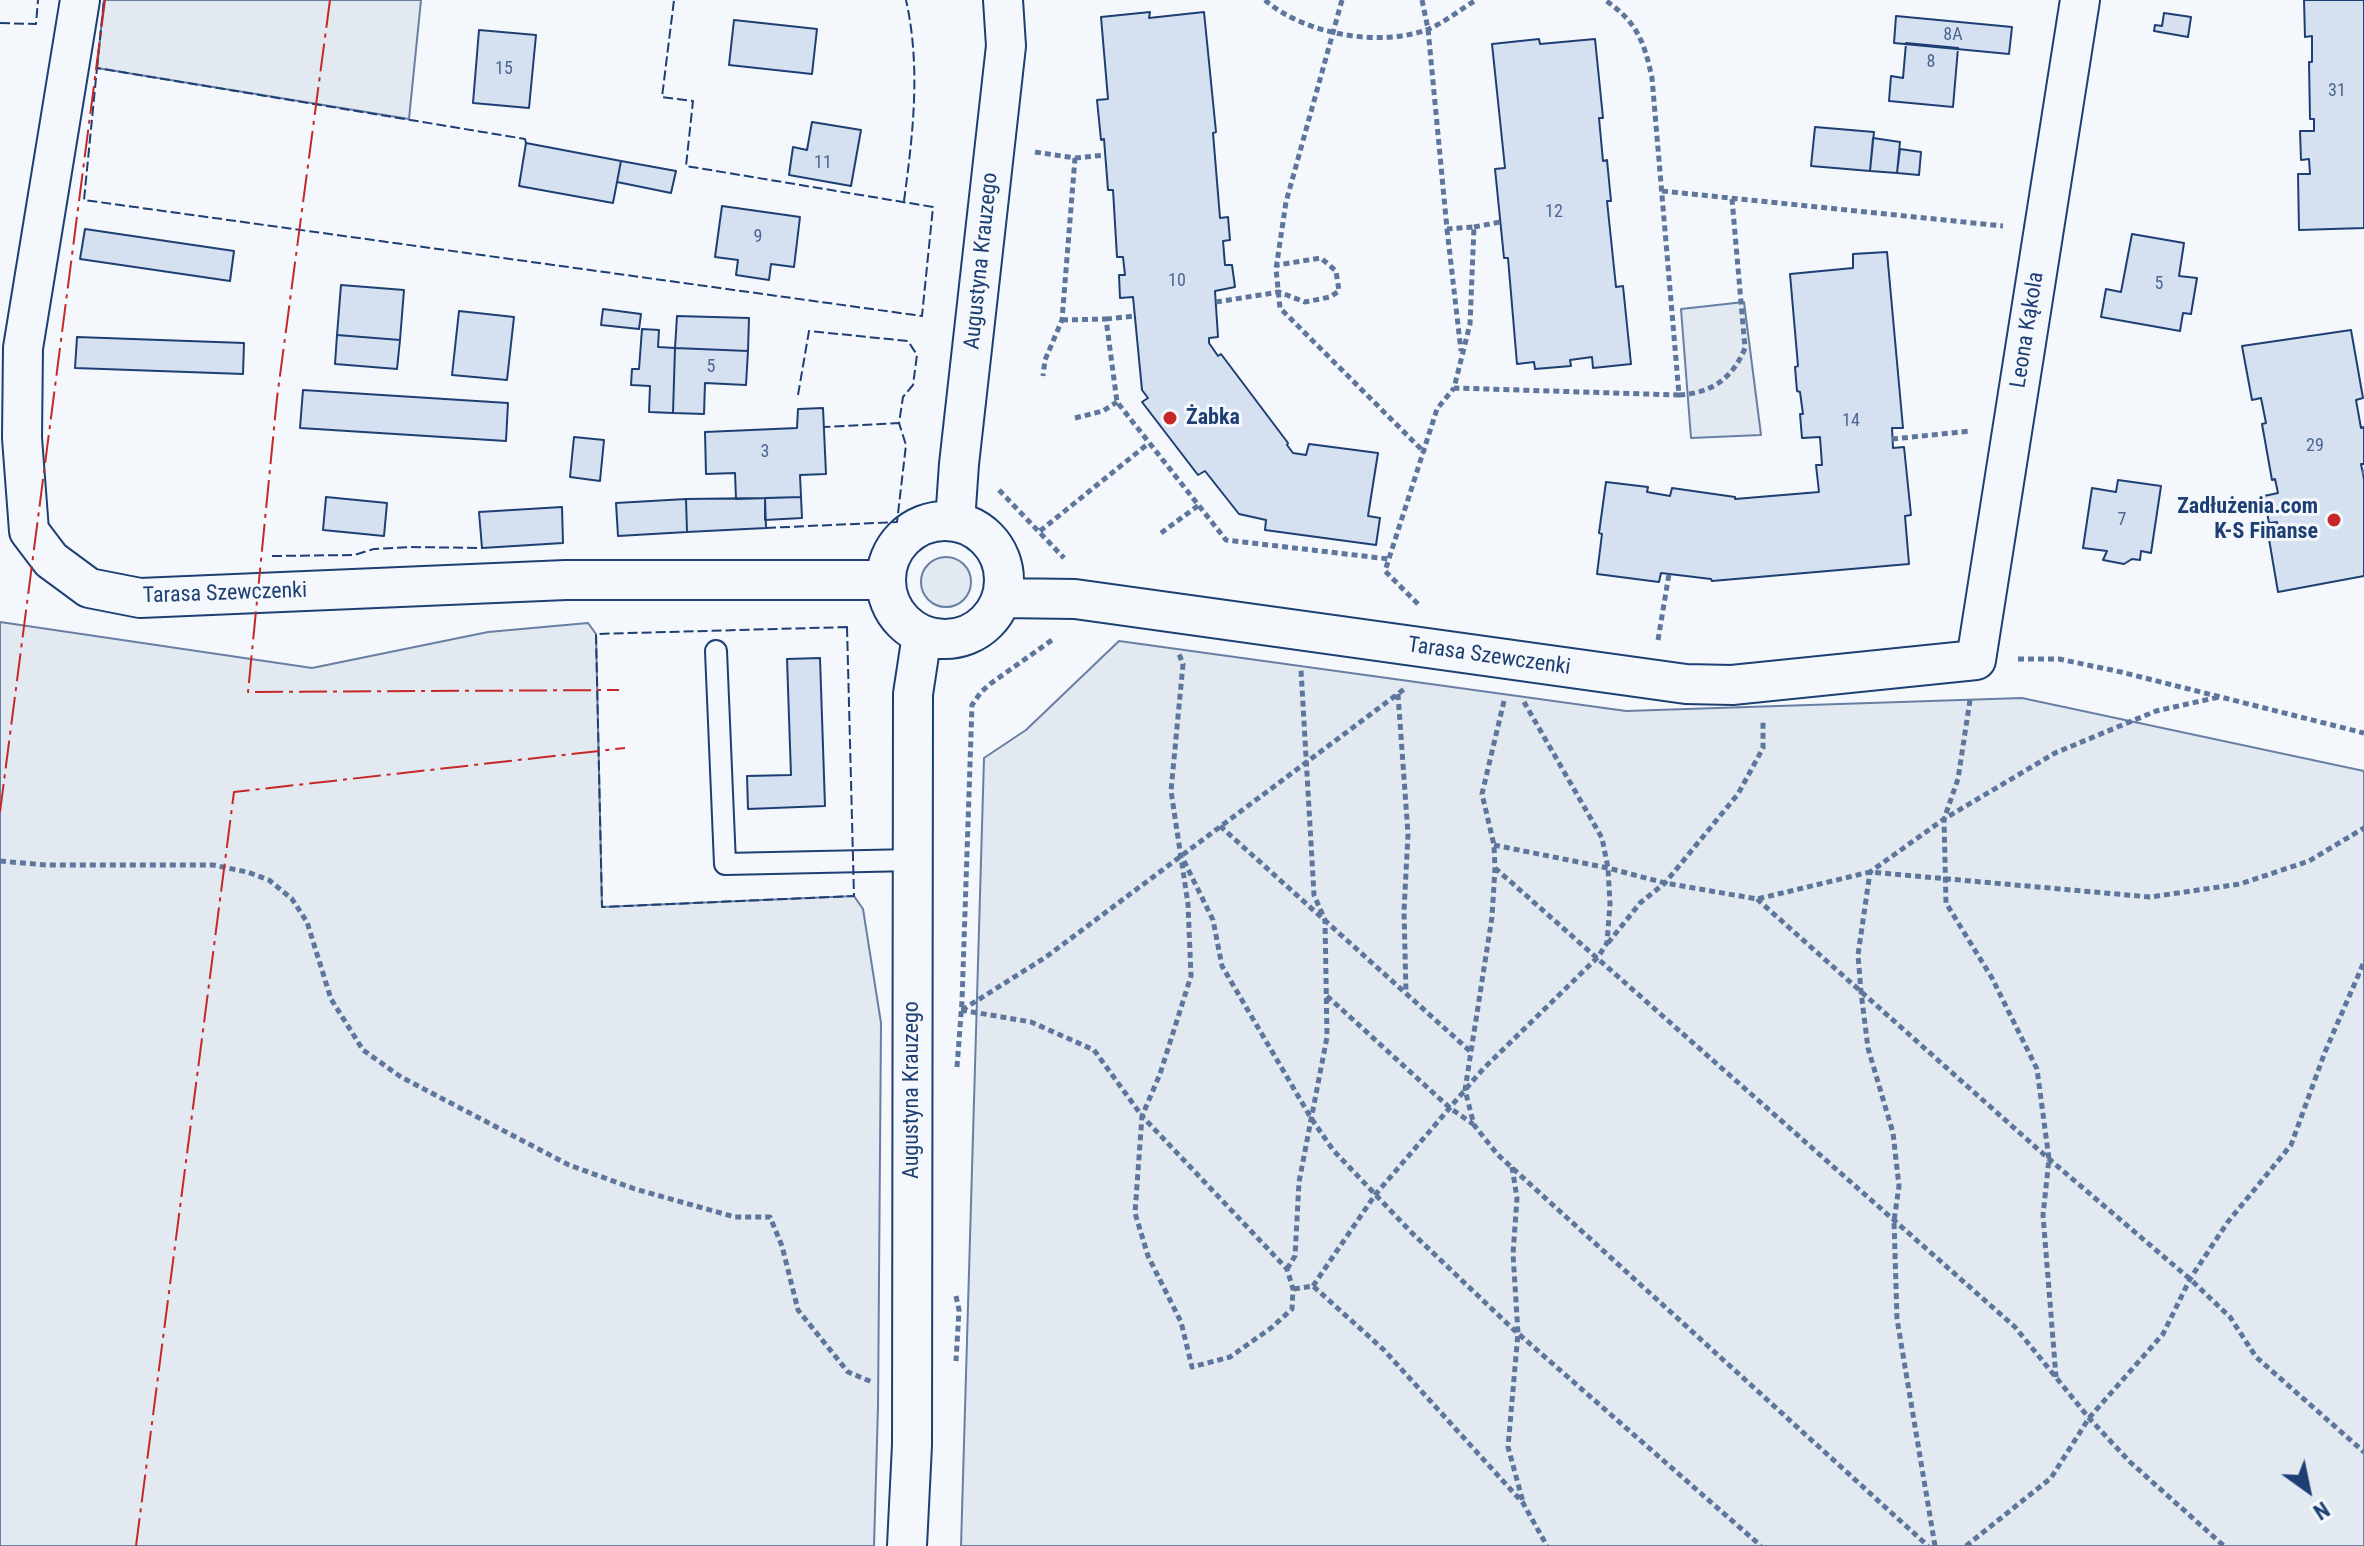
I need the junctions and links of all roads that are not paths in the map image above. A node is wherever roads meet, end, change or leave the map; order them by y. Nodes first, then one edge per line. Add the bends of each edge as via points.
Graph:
1 (80, 0) edge
2 (1003, 0) edge
3 (2080, 0) edge
4 (955, 522) junction
5 (886, 580) junction
6 (1002, 598) junction
7 (922, 635) junction
8 (716, 651) dead end
9 (1976, 660) joint
10 (913, 860) junction
11 (907, 1546) edge

1 - 5 street, Tarasa Szewczenki via 23,348 22,438 29,531 51,560 89,588 140,598 566,580
2 - 4 street, Augustyna Krauzego via 1006,46
3 - 9 street, Leona Kąkola
4 - 5 street via 925,525 899,542
4 - 6 street via 990,541 1000,558
5 - 7 street via 895,613
6 - 7 street via 979,629 941,639
6 - 9 street, Tarasa Szewczenki via 1075,599 1460,653 1512,669 1686,684 1732,685
7 - 10 street, Augustyna Krauzego via 913,694
8 - 10 lane via 725,864
10 - 11 street, Augustyna Krauzego

